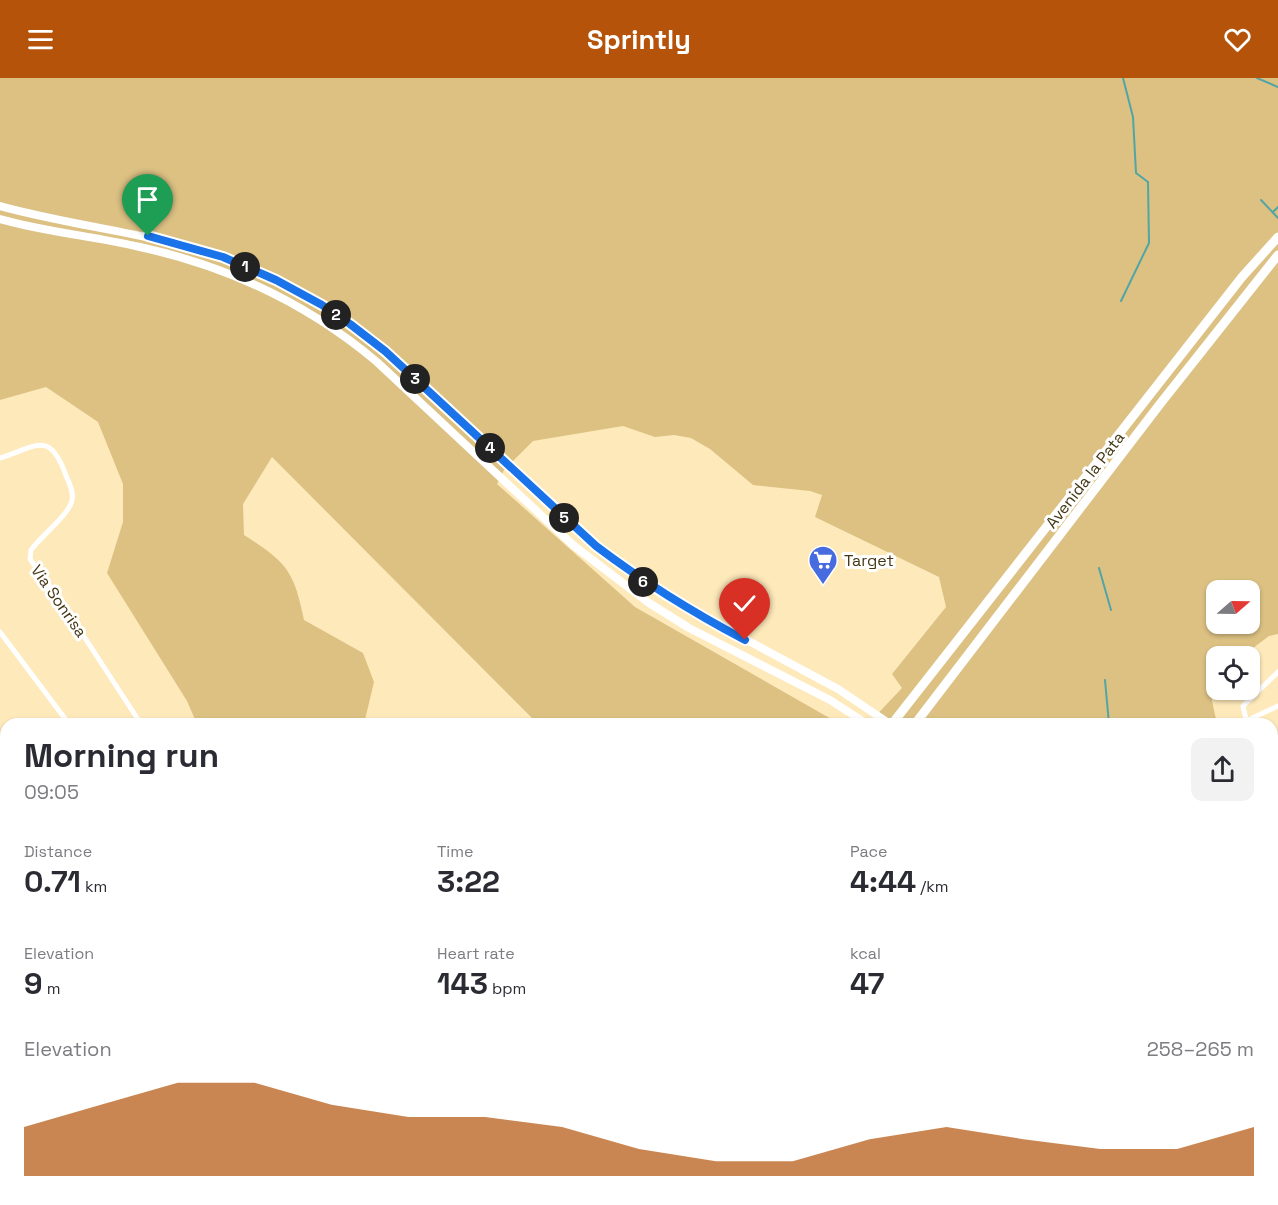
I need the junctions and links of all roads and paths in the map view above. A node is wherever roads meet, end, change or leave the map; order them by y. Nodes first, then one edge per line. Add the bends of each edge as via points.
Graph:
1 (0, 206) edge
2 (0, 219) edge
3 (1278, 237) edge
4 (1278, 255) edge
5 (0, 458) edge
6 (0, 632) edge
7 (1278, 672) edge
8 (1278, 706) edge
9 (64, 718) edge
10 (137, 718) edge
11 (858, 718) edge
12 (882, 718) edge
13 (896, 718) edge
14 (920, 718) edge
15 (1245, 718) edge
16 (1255, 718) edge

1 - 12 main road via 148,236 223,257 322,305 385,351 629,573 711,622 838,689
2 - 11 main road via 141,247 215,268 270,291 316,317 377,362 573,545 649,603
3 - 13 highway, Avenida la Pata via 1242,277
4 - 14 highway, Avenida la Pata
5 - 10 street, Via Sonrisa via 41,445 52,447 62,464 72,500 31,550 30,559
6 - 9 street
7 - 15 street via 1243,706
8 - 16 street

